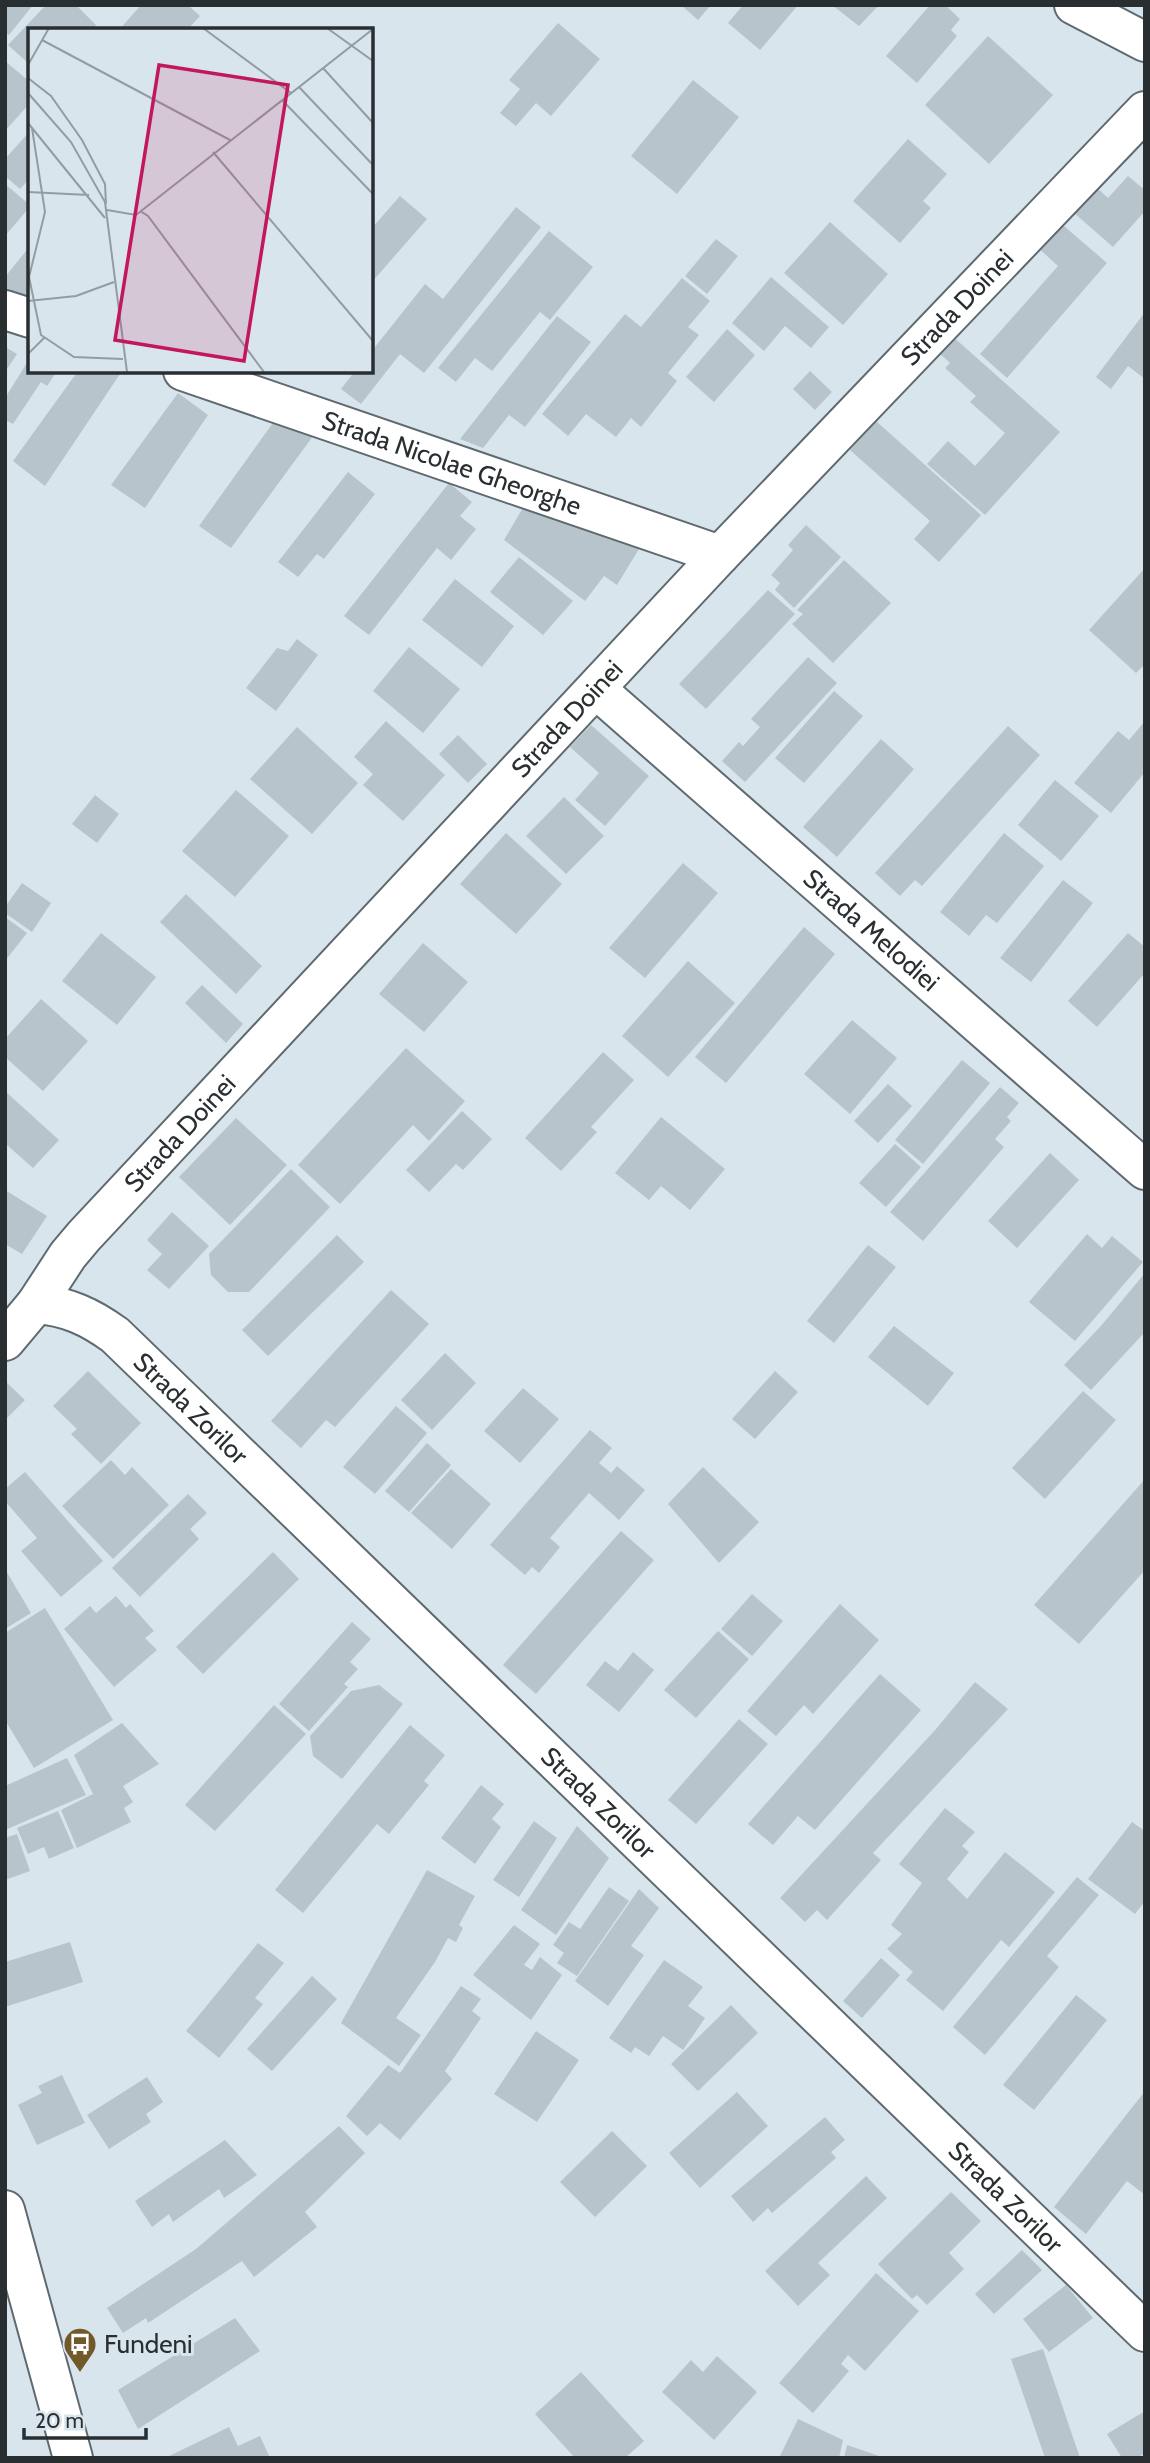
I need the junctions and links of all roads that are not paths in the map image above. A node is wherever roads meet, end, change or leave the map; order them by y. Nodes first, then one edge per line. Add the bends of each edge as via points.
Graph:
1 (1074, 5) edge
2 (1145, 42) edge
3 (1137, 133) edge
4 (5, 310) edge
5 (28, 317) edge
6 (189, 373) edge
7 (720, 555) junction
8 (596, 690) junction
9 (1145, 1170) edge
10 (36, 1304) junction
11 (5, 1340) edge
12 (5, 2210) edge
13 (5, 2308) edge
14 (1145, 2332) edge
15 (46, 2458) edge
16 (73, 2458) edge

1 - 2 street
3 - 7 street, Strada Doinei
4 - 5 street
6 - 7 street, Strada Nicolae Gheorghe
7 - 8 street, Strada Doinei
8 - 9 street, Strada Melodiei
8 - 10 street, Strada Doinei via 84,1236
10 - 11 street, Strada Doinei
10 - 14 street, Strada Zorilor via 84,1314 115,1335
12 - 16 street
13 - 15 street

